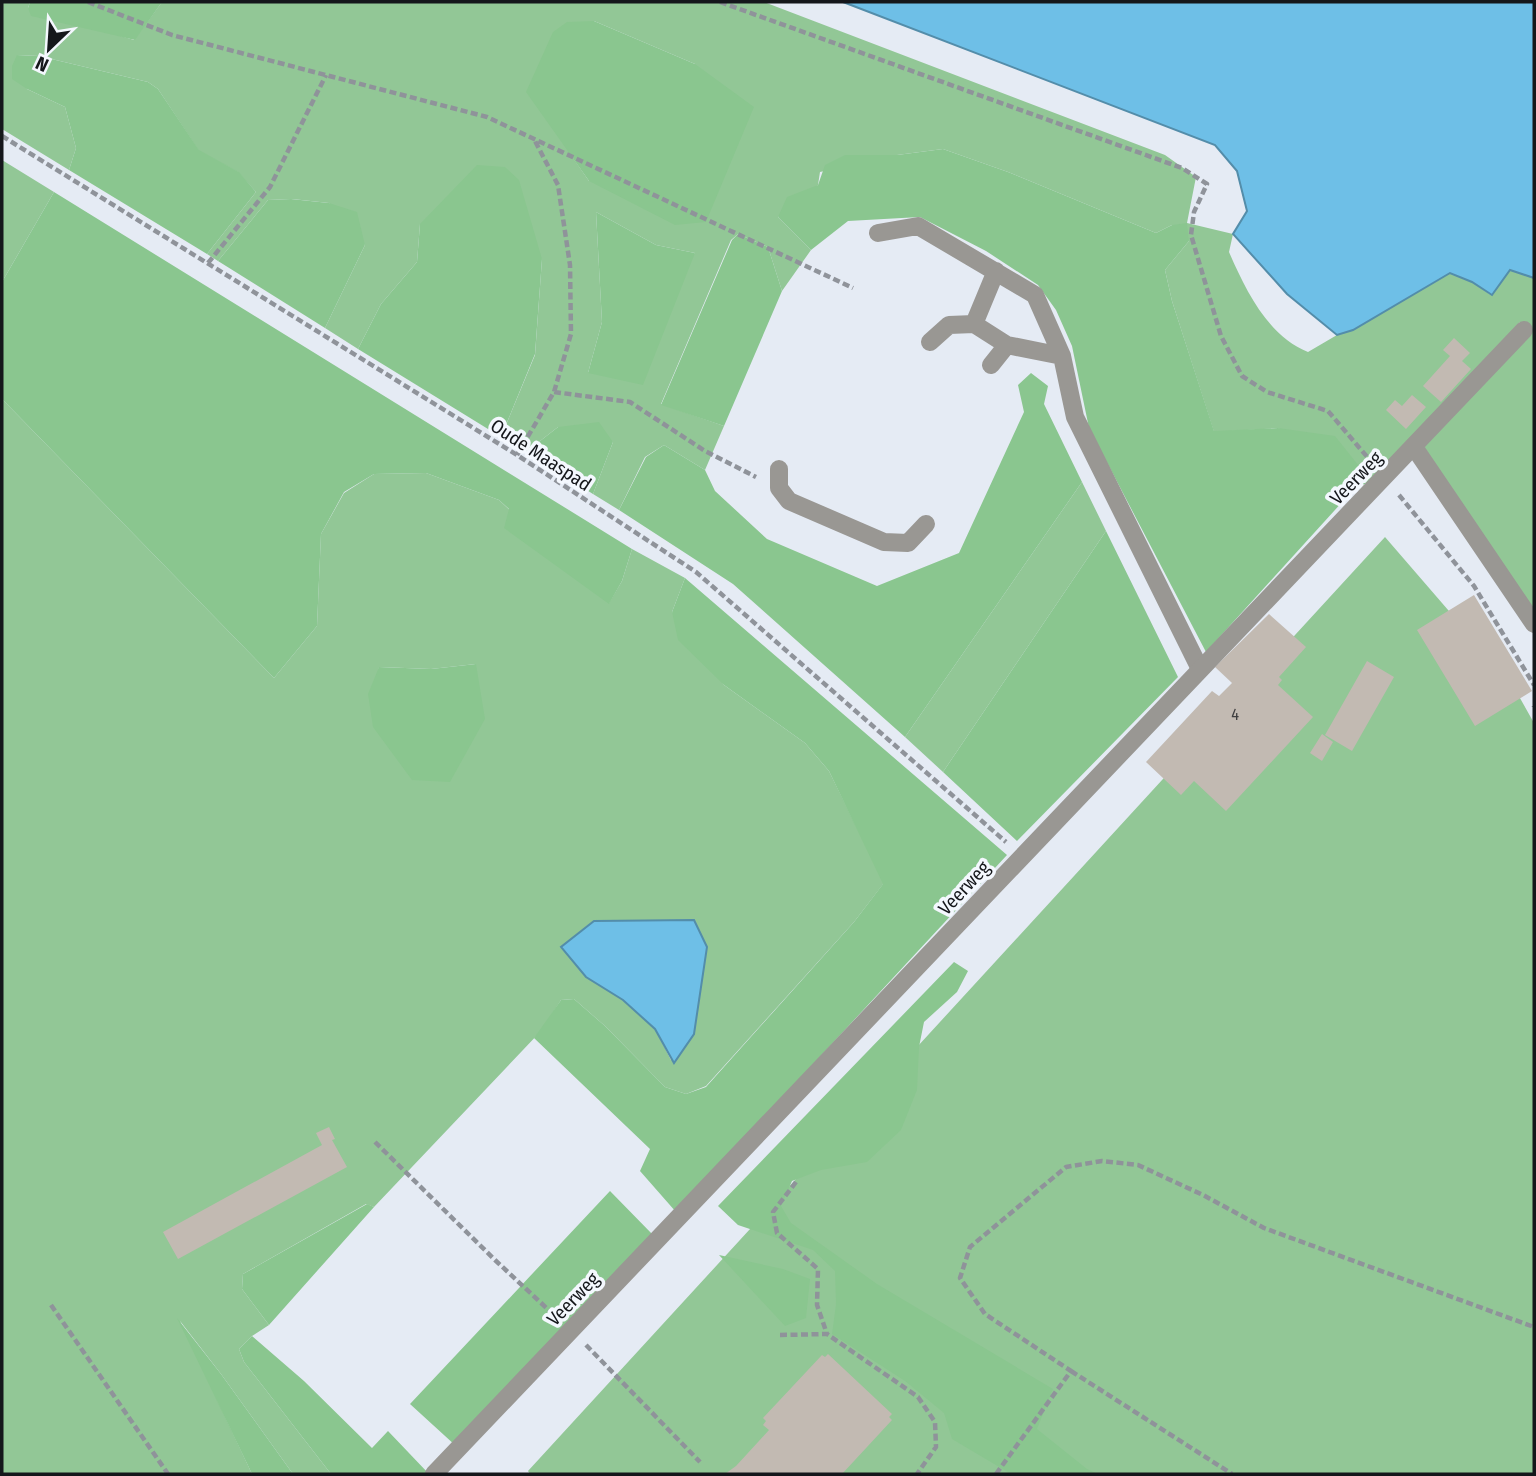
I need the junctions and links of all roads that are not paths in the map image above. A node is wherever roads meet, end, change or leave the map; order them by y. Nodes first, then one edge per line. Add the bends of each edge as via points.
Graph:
1 (878, 233) dead end
2 (996, 271) junction
3 (974, 324) junction
4 (1524, 330) dead end
5 (930, 342) dead end
6 (1007, 345) junction
7 (1062, 356) junction
8 (991, 365) dead end
9 (1414, 447) junction
10 (779, 470) dead end
11 (926, 524) dead end
12 (1534, 624) edge
13 (1200, 669) junction
14 (433, 1474) edge

1 - 2 street via 918,226
2 - 3 street
2 - 7 street via 1035,295
3 - 5 street via 948,325
3 - 6 street
4 - 9 street, Veerweg
6 - 7 street
6 - 8 street
7 - 13 street via 1075,417
9 - 12 street
9 - 13 street, Veerweg
10 - 11 street via 779,488 789,501 884,542 908,543
13 - 14 street, Veerweg

